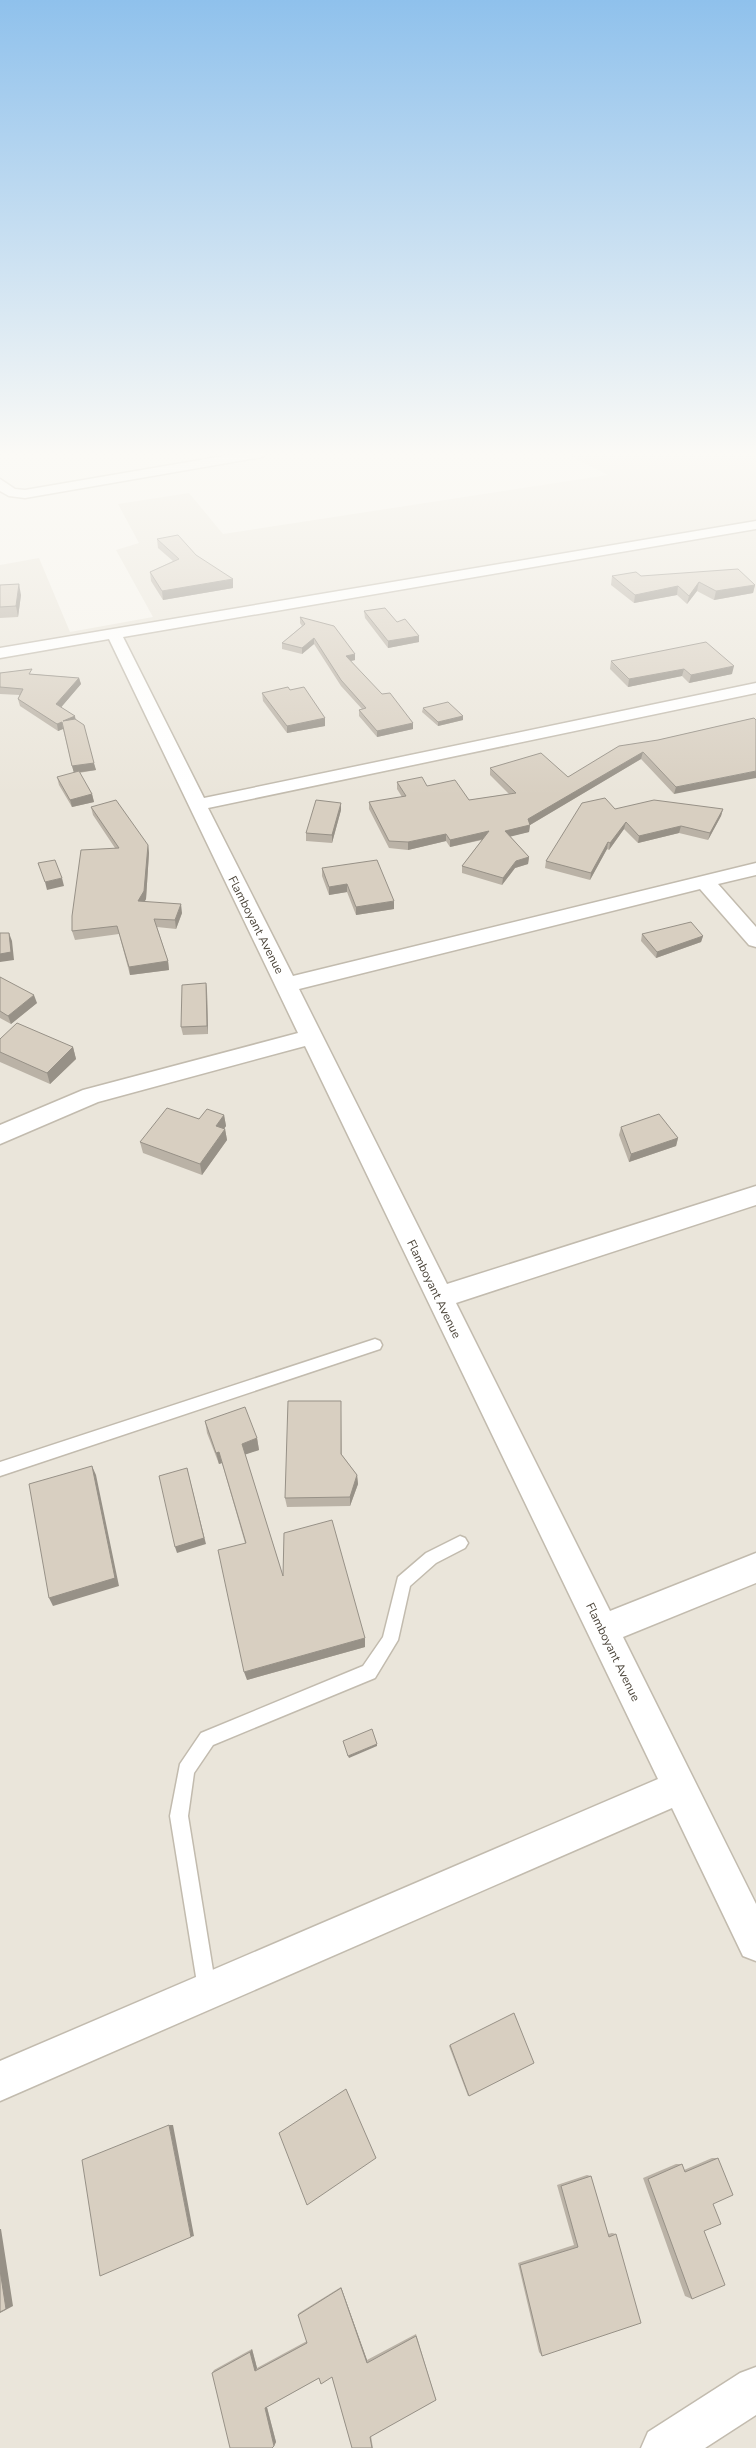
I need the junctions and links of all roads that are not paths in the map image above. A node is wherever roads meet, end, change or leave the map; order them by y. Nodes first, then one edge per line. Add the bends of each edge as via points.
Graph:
1 (503, 567) edge
2 (114, 634) junction
3 (0, 653) edge
4 (756, 688) edge
5 (196, 805) junction
6 (756, 869) edge
7 (704, 881) junction
8 (756, 940) edge
9 (286, 984) junction
10 (310, 1037) junction
11 (0, 1135) edge
12 (756, 1195) edge
13 (438, 1298) junction
14 (375, 1345) dead end
15 (0, 1469) edge
16 (460, 1543) dead end
17 (756, 1568) edge
18 (602, 1630) junction
19 (679, 1786) junction
20 (756, 1943) edge
21 (207, 1992) junction
22 (0, 2080) edge
23 (756, 2389) edge
24 (664, 2448) edge

1 - 2 street
2 - 3 street
2 - 5 street, Flamboyant Avenue
4 - 5 street
5 - 9 street, Flamboyant Avenue
6 - 7 street
7 - 8 street
7 - 9 street
9 - 10 street, Flamboyant Avenue
10 - 11 street via 91,1096
10 - 13 street, Flamboyant Avenue
12 - 13 street
13 - 18 street, Flamboyant Avenue
14 - 15 lane
16 - 21 lane via 431,1558 403,1582 390,1640 369,1672 207,1739 186,1770 179,1816
17 - 18 street
18 - 19 street, Flamboyant Avenue
19 - 20 street, Flamboyant Avenue
19 - 21 street
21 - 22 street
23 - 24 street

